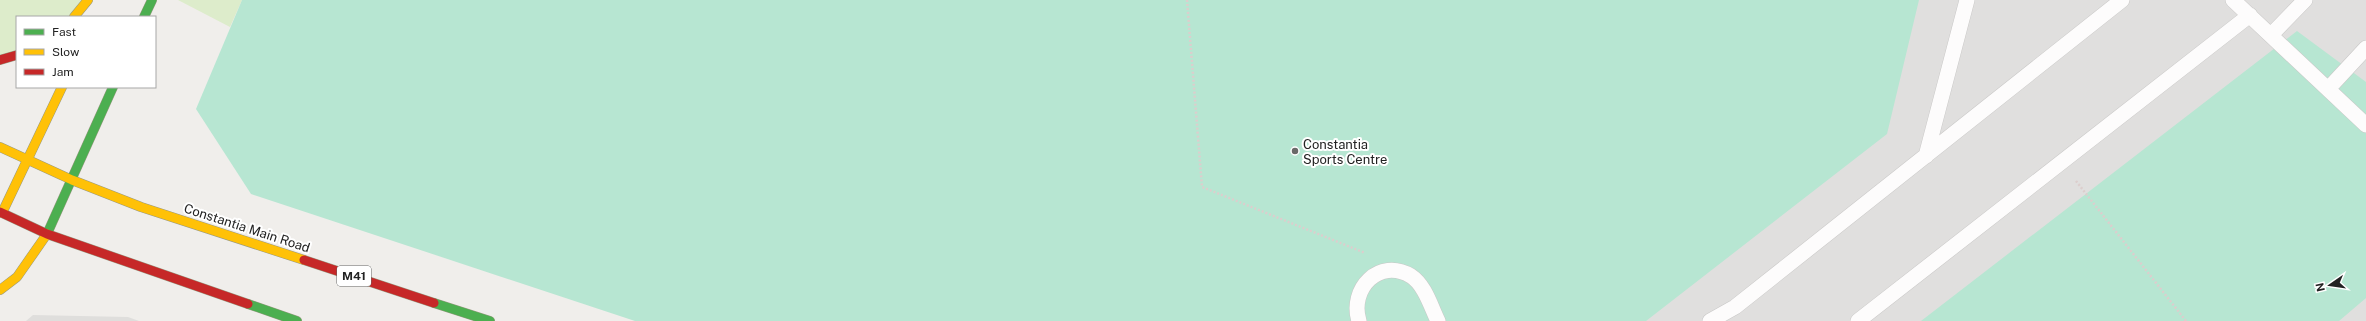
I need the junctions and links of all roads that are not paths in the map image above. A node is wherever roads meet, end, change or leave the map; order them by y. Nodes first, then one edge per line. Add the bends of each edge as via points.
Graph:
1 (88, 0) edge
2 (152, 0) edge
3 (1967, 0) edge
4 (2122, 0) edge
5 (2233, 0) edge
6 (2305, 0) edge
7 (75, 16) edge
8 (144, 16) edge
9 (2250, 16) junction
10 (2271, 36) junction
11 (2366, 48) edge
12 (16, 54) edge
13 (0, 60) edge
14 (62, 88) edge
15 (113, 88) edge
16 (2328, 89) junction
17 (2366, 125) edge
18 (0, 147) edge
19 (1926, 156) junction
20 (27, 161) junction
21 (72, 180) junction
22 (1, 214) edge
23 (47, 234) junction
24 (0, 290) edge
25 (297, 321) edge
26 (490, 321) edge
27 (1359, 321) edge
28 (1438, 321) edge
29 (1710, 321) edge
30 (1858, 321) edge

1 - 7 main road
2 - 8 main road
3 - 19 lane
4 - 19 lane
5 - 9 lane
6 - 10 lane
9 - 10 lane
9 - 30 lane
10 - 16 lane
11 - 16 lane
12 - 13 main road
14 - 20 main road
15 - 21 main road
16 - 17 lane
18 - 20 main road, Constantia Main Road / M41
19 - 29 lane via 1735,308
20 - 21 main road, Constantia Main Road / M41
20 - 22 main road
21 - 23 main road
21 - 26 main road, Constantia Main Road / M41 via 141,207
22 - 23 main road
23 - 24 main road via 17,277
23 - 25 main road
27 - 28 lane via 1356,312 1360,290 1367,280 1388,271 1411,276 1419,284

